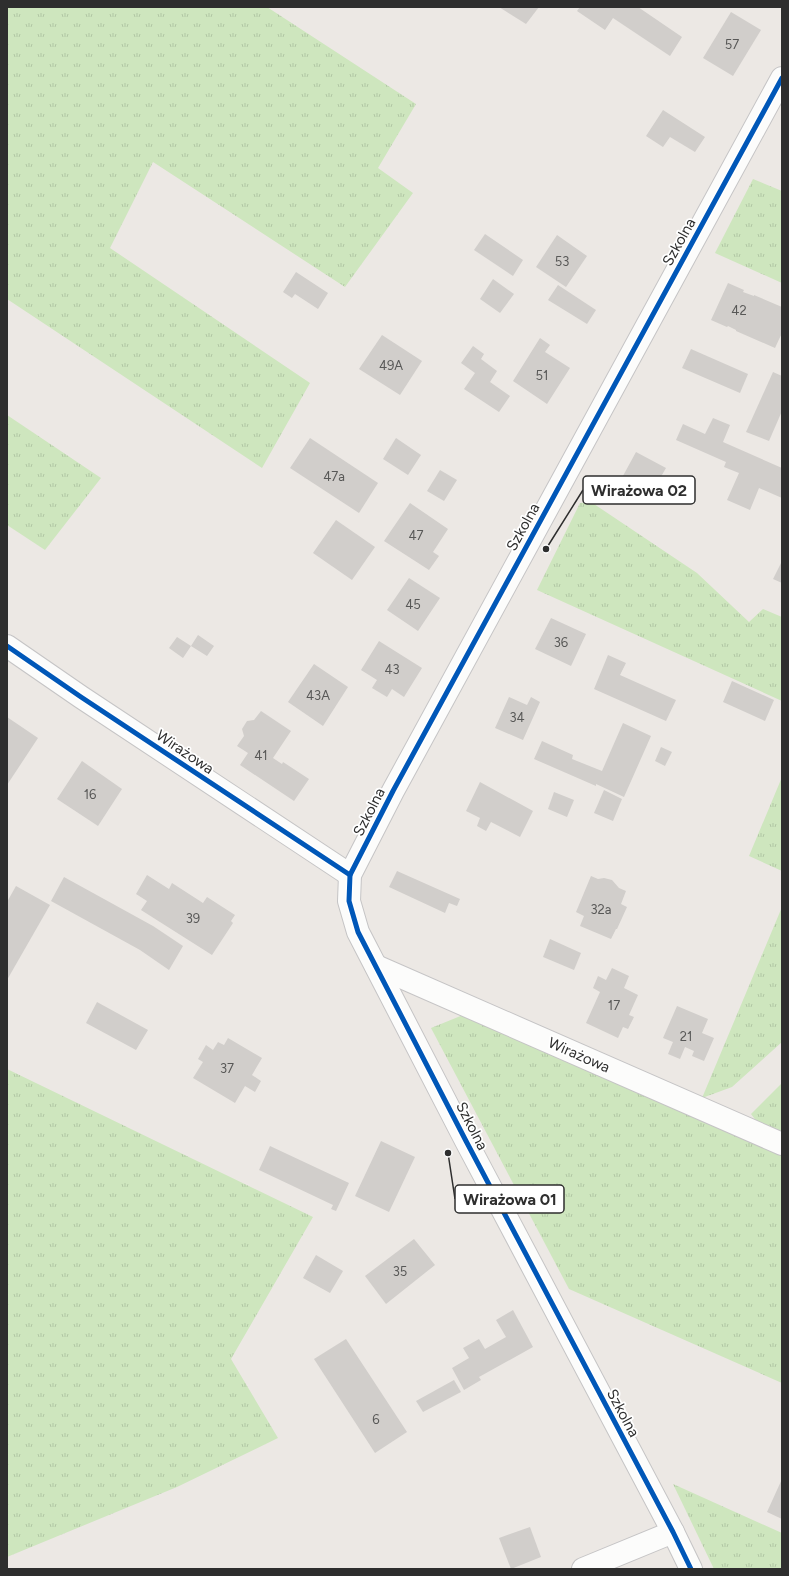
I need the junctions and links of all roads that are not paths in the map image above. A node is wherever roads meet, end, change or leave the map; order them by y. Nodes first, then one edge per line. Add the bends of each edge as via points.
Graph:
1 (782, 78) edge
2 (7, 646) edge
3 (350, 875) junction
4 (376, 966) junction
5 (782, 1144) edge
6 (673, 1532) junction
7 (583, 1569) edge
8 (691, 1569) edge

1 - 3 street, Szkolna
2 - 3 street, Wirażowa
3 - 4 street, Szkolna via 349,901 358,932
4 - 5 street, Wirażowa
4 - 6 street, Szkolna
6 - 7 street
6 - 8 street, Szkolna

